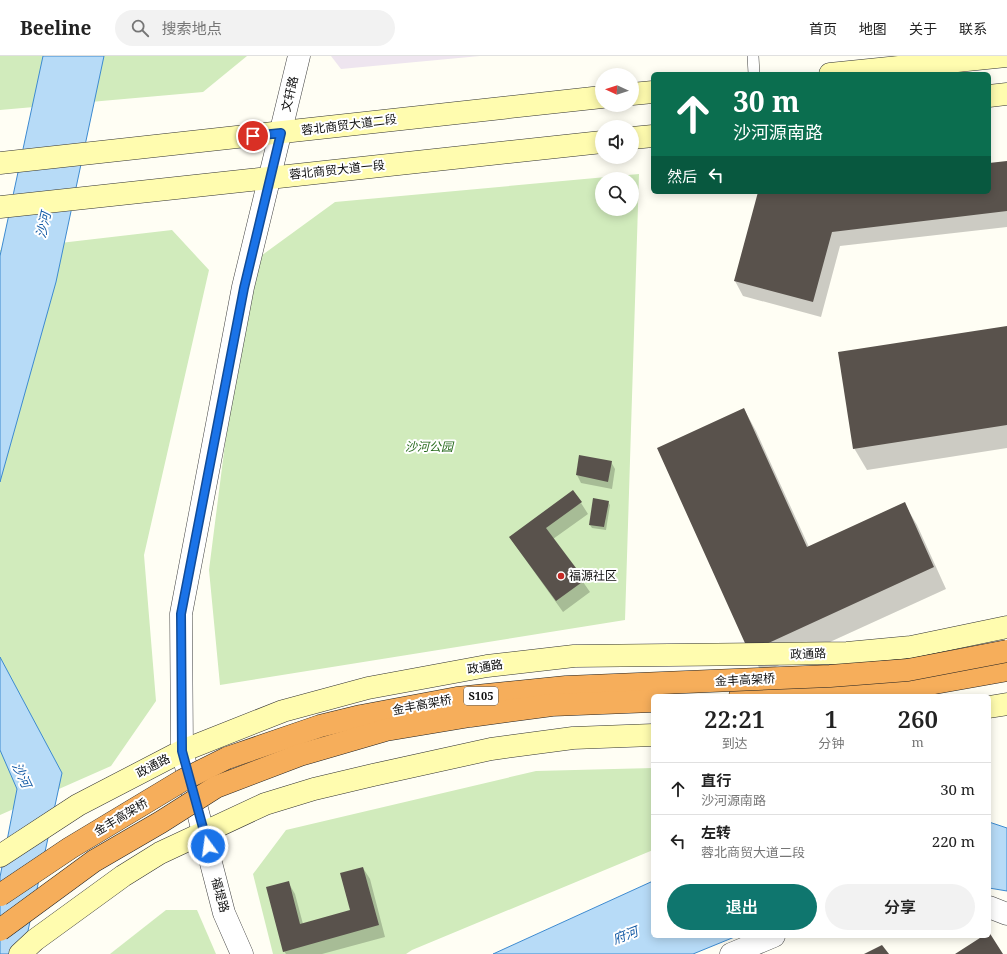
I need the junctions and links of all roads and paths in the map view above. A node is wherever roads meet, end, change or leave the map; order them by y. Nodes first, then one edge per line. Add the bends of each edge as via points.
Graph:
1 (299, 56) edge
2 (753, 56) edge
3 (1006, 56) edge
4 (754, 72) edge
5 (850, 72) edge
6 (651, 92) edge
7 (639, 93) edge
8 (1007, 94) edge
9 (991, 96) edge
10 (595, 98) edge
11 (281, 133) junction
12 (651, 136) edge
13 (639, 137) edge
14 (595, 143) edge
15 (0, 163) edge
16 (270, 177) junction
17 (0, 207) edge
18 (1007, 628) edge
19 (1007, 651) edge
20 (1007, 670) edge
21 (781, 694) edge
22 (651, 701) edge
23 (1007, 704) edge
24 (991, 707) edge
25 (651, 735) edge
26 (182, 751) junction
27 (204, 833) junction
28 (0, 856) edge
29 (0, 895) edge
30 (991, 908) edge
31 (1007, 914) edge
32 (0, 930) edge
33 (769, 938) edge
34 (20, 954) edge
35 (242, 954) edge
36 (731, 954) edge

1 - 11 street, 文轩路
2 - 4 lane
3 - 5 main road
6 - 7 main road
8 - 9 main road
10 - 11 main road, 蓉北商贸大道二段
11 - 15 main road, 蓉北商贸大道二段
11 - 16 street, 文轩路
12 - 13 main road
14 - 16 main road, 蓉北商贸大道一段
16 - 17 main road, 蓉北商贸大道一段
16 - 26 street, 文轩路 via 244,288 181,614
18 - 26 main road, 政通路 via 911,647 847,653 574,656 487,666 368,688 283,710
19 - 29 highway, 金丰高架桥 / S105, bridge via 908,670 830,676 566,687 457,698 360,716 320,726 227,758 183,780 70,848
20 - 21 highway, 金丰高架桥 via 928,684
22 - 32 highway, 金丰高架桥 / S105, bridge via 552,705 470,716 386,730 300,755 216,787 94,861
23 - 24 main road
25 - 27 main road via 573,738 491,749 314,789 265,804
26 - 27 street, 福堤路
26 - 28 main road, 政通路 via 78,805
27 - 34 main road via 160,853 123,876 35,940
27 - 35 street, 福堤路 via 224,913
30 - 31 street
33 - 36 street

